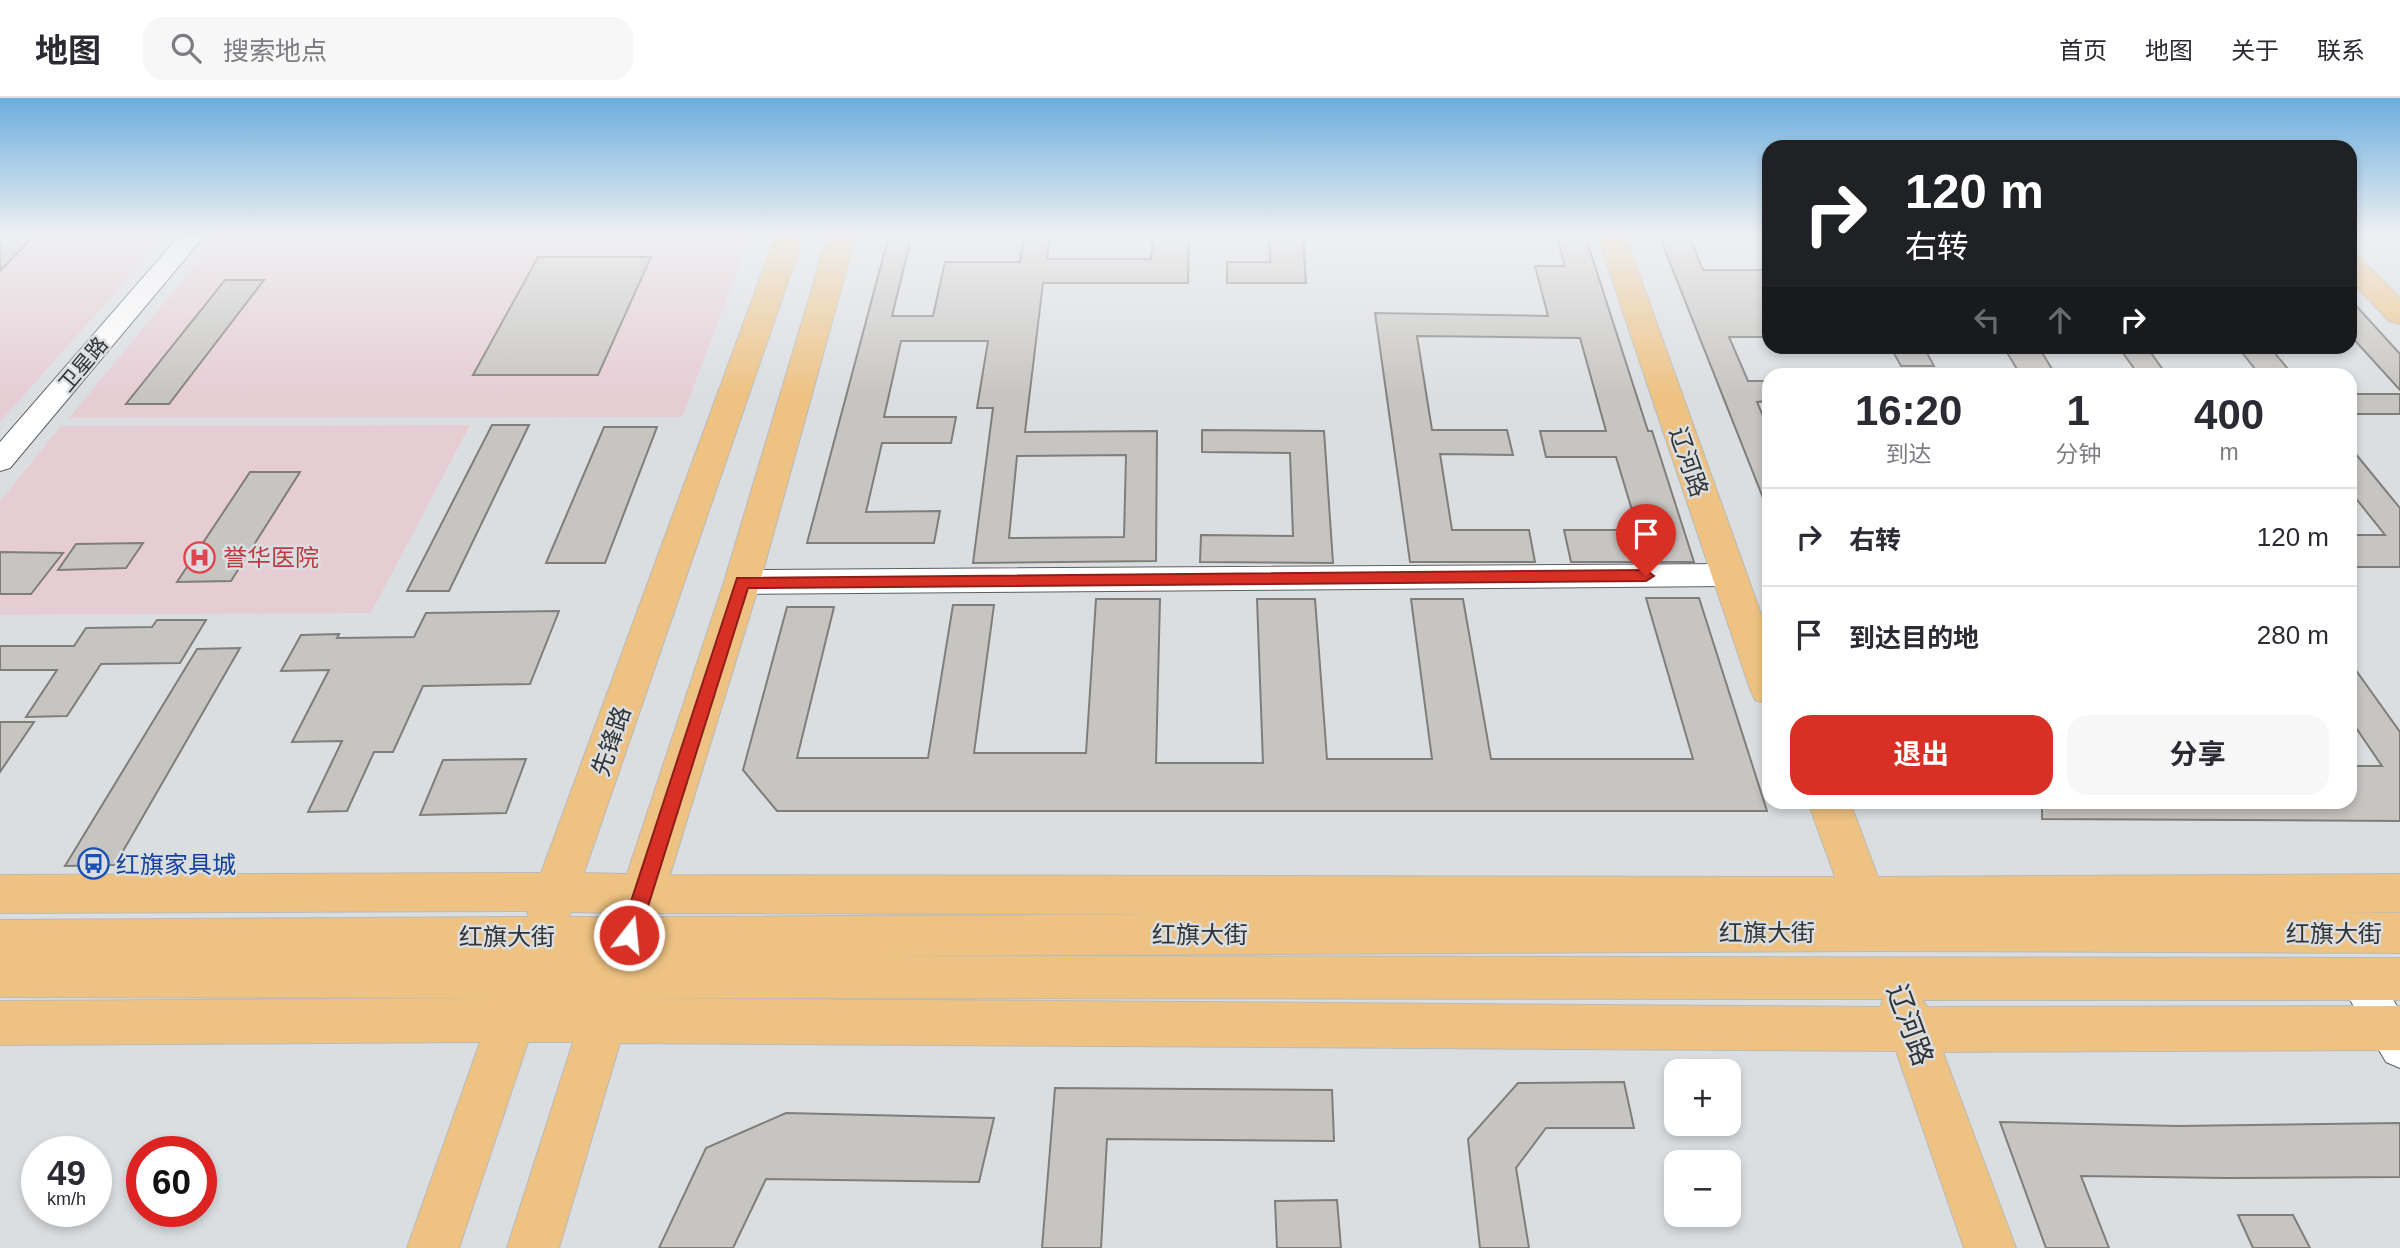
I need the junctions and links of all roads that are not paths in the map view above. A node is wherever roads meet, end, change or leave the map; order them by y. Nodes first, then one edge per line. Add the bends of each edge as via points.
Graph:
1 (147, 289) edge
2 (771, 289) edge
3 (827, 289) edge
4 (1629, 289) edge
5 (1642, 289) edge
6 (2375, 289) edge
7 (2400, 315) edge
8 (0, 461) edge
9 (1728, 575) junction
10 (743, 582) junction
11 (1762, 619) edge
12 (1762, 670) edge
13 (1813, 809) edge
14 (1831, 809) edge
15 (558, 892) junction
16 (2400, 893) edge
17 (0, 894) edge
18 (641, 894) junction
19 (1860, 914) junction
20 (2400, 933) edge
21 (0, 940) edge
22 (533, 956) junction
23 (623, 956) junction
24 (0, 976) edge
25 (1883, 977) junction
26 (2379, 979) edge
27 (512, 1020) junction
28 (602, 1021) junction
29 (0, 1023) edge
30 (1901, 1028) junction
31 (2396, 1035) edge
32 (433, 1248) edge
33 (533, 1248) edge
34 (1967, 1248) edge
35 (1990, 1248) edge

1 - 8 street, 卫星路
2 - 15 main road, 先锋路
3 - 10 main road
4 - 9 main road, 辽河路
5 - 11 main road, 辽河路
6 - 7 main road
9 - 10 street
9 - 12 main road, 辽河路
10 - 18 main road
13 - 19 main road, 辽河路
14 - 19 main road, 辽河路
15 - 17 main road, 红旗大街
15 - 18 main road, 红旗大街
15 - 22 main road, 先锋路
16 - 19 main road, 红旗大街
18 - 19 main road, 红旗大街
18 - 23 main road
19 - 20 main road, 红旗大街
19 - 23 main road, 红旗大街
19 - 25 main road, 辽河路
21 - 22 main road, 红旗大街
22 - 23 main road, 红旗大街
22 - 24 main road, 红旗大街
22 - 27 main road, 先锋路
23 - 25 main road, 红旗大街
23 - 28 main road
25 - 26 main road, 红旗大街
25 - 30 main road, 辽河路
26 - 31 street
27 - 28 main road
27 - 29 main road
27 - 32 main road, 先锋路
28 - 30 main road
28 - 33 main road
30 - 31 main road
30 - 34 main road, 辽河路
30 - 35 main road, 辽河路

